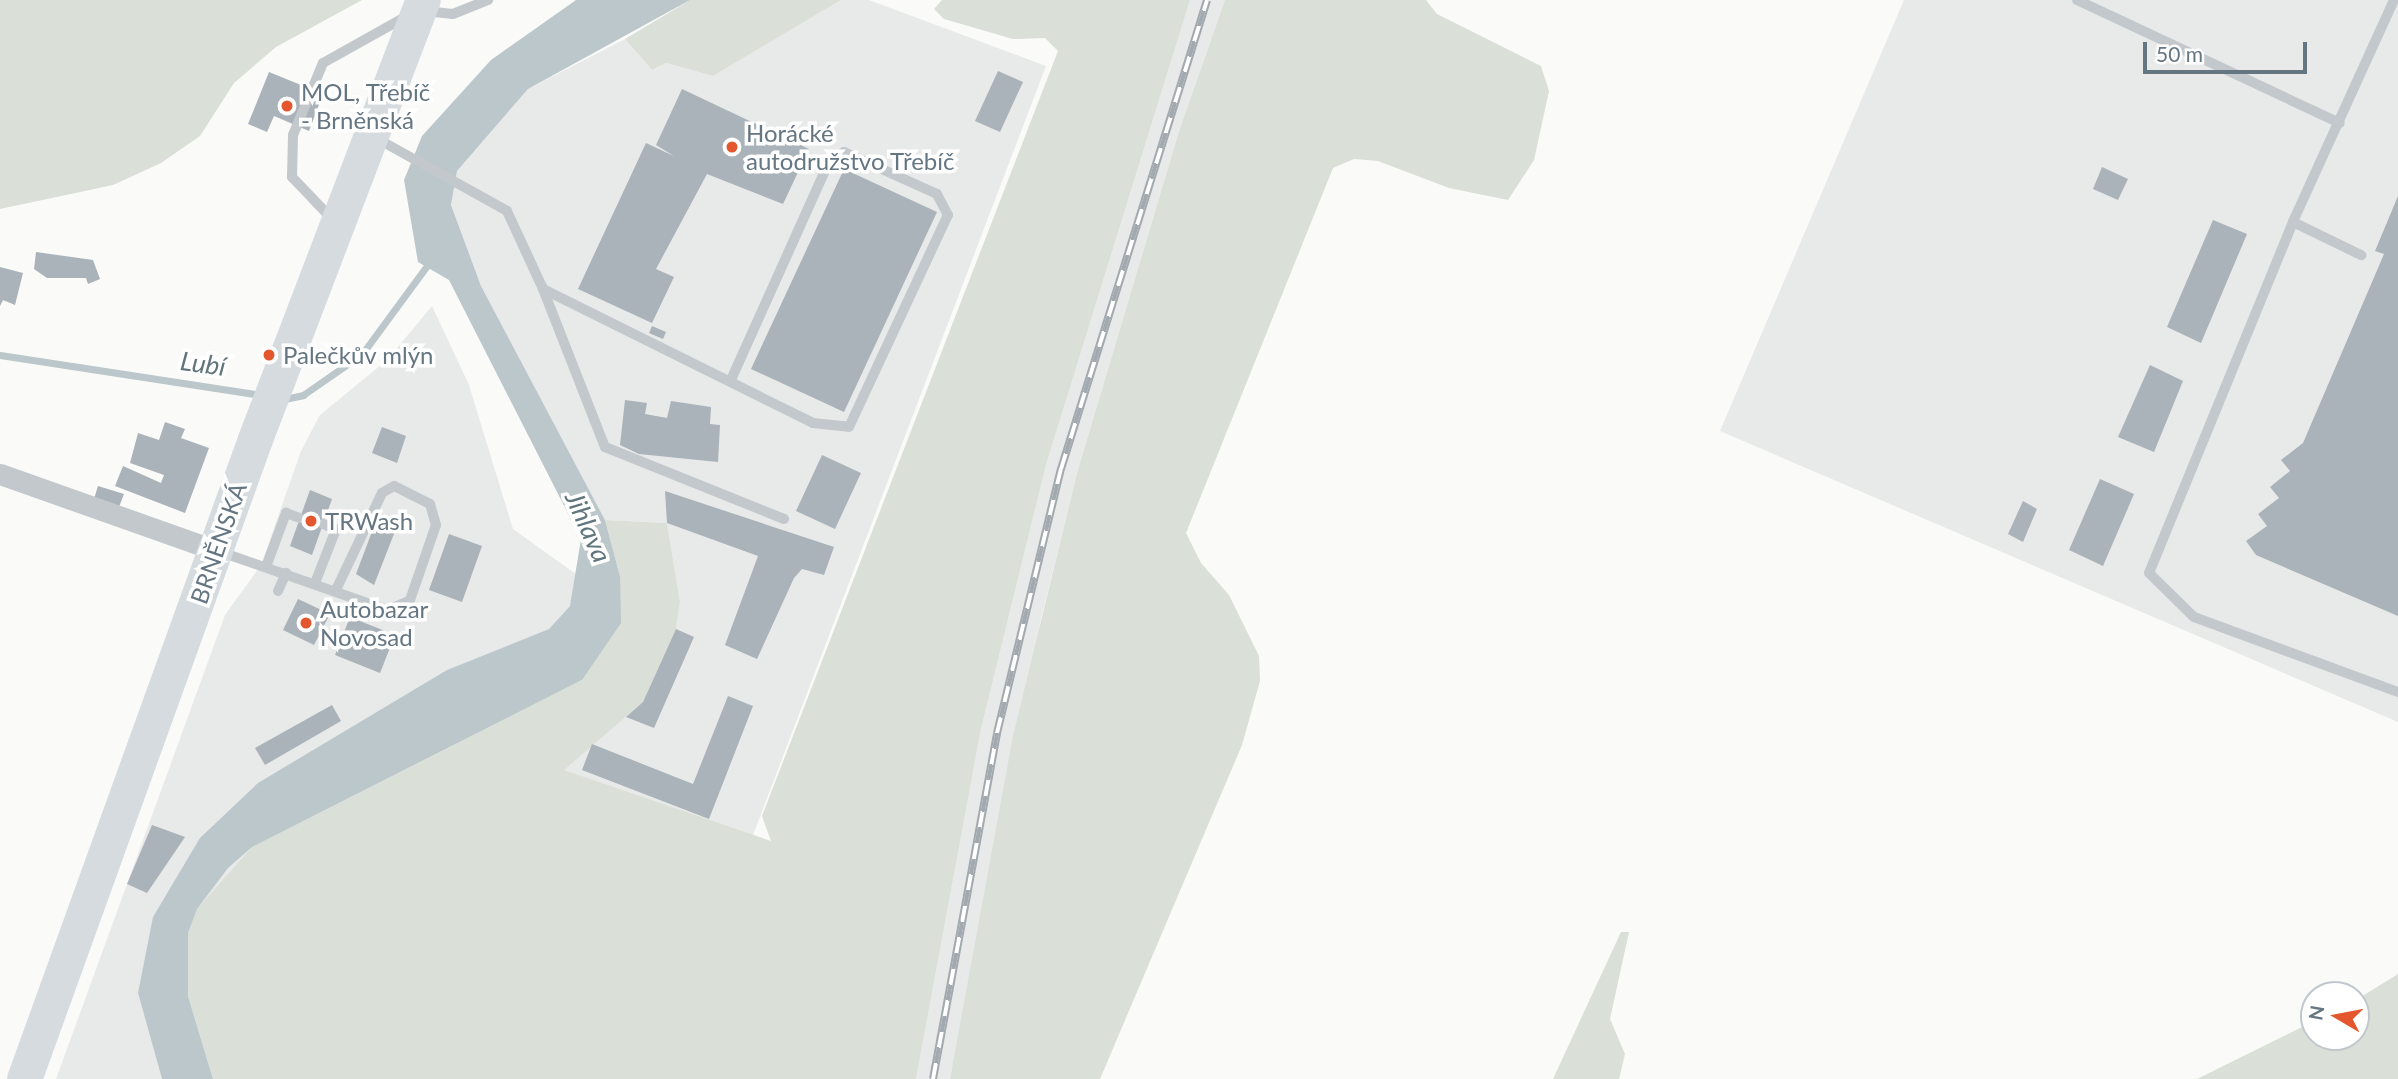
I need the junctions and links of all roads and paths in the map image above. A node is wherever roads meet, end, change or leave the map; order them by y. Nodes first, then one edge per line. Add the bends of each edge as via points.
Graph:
1 (488, 0) edge
2 (2077, 0) edge
3 (2394, 0) edge
4 (469, 4) edge
5 (421, 5) edge
6 (2340, 123) junction
7 (374, 136) junction
8 (2293, 222) junction
9 (338, 226) junction
10 (2361, 255) dead end
11 (543, 289) junction
12 (732, 378) junction
13 (0, 474) edge
14 (300, 518) dead end
15 (784, 519) dead end
16 (323, 524) dead end
17 (215, 550) junction
18 (266, 567) junction
19 (286, 573) junction
20 (315, 583) junction
21 (336, 590) junction
22 (278, 591) dead end
23 (2398, 692) edge
24 (24, 1079) edge

1 - 4 lane
2 - 6 lane
3 - 6 lane
4 - 5 lane via 446,14
5 - 7 main road, BRNĚNSKÁ
5 - 9 lane via 323,63 293,135 292,177
6 - 8 lane
7 - 9 main road, BRNĚNSKÁ
7 - 11 lane via 507,211
8 - 10 lane
8 - 23 lane via 2149,573 2194,617
9 - 17 main road, BRNĚNSKÁ
11 - 12 lane
11 - 15 lane via 605,447
12 - 12 lane via 747,392 813,423 849,427 948,215 937,194 844,152 828,164
13 - 17 street
14 - 18 lane via 286,513
16 - 20 lane via 336,530
17 - 18 lane
17 - 24 main road, BRNĚNSKÁ
18 - 19 lane
19 - 20 lane
19 - 22 lane
20 - 21 lane
21 - 21 lane via 388,610 410,600 436,525 430,504 394,485 382,493

